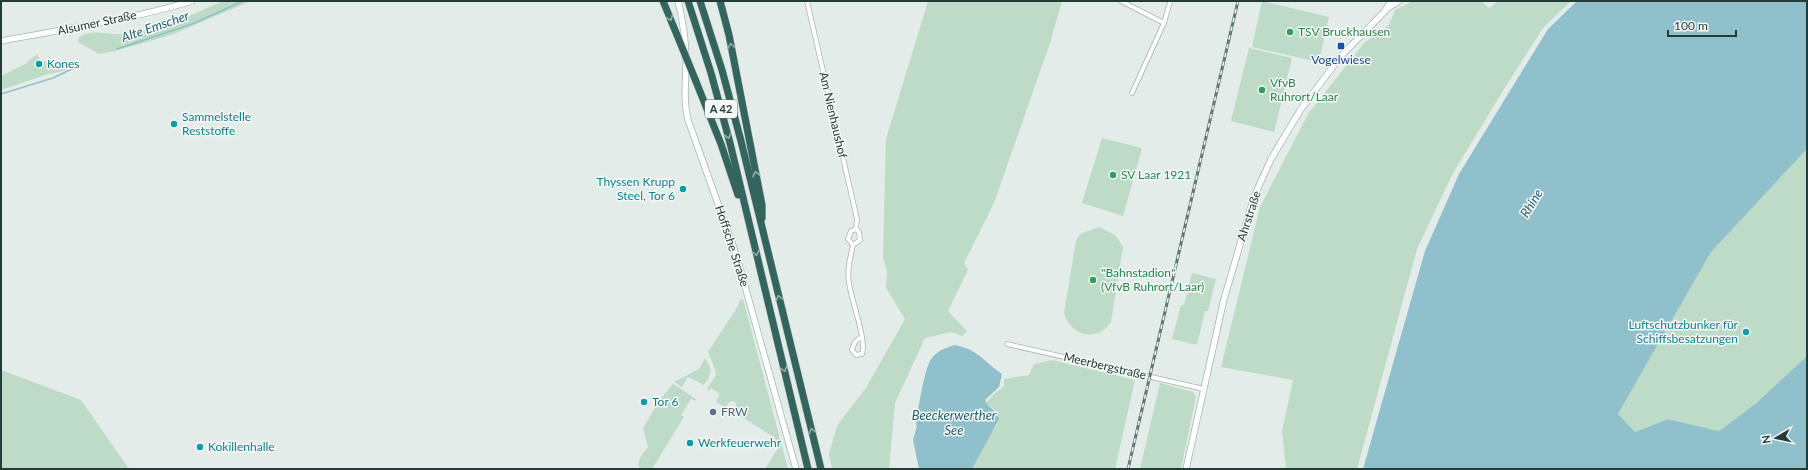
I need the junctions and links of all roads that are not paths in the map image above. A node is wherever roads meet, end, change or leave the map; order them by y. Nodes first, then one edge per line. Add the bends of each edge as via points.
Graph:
1 (192, 1) edge
2 (664, 1) edge
3 (677, 1) edge
4 (700, 1) edge
5 (720, 1) edge
6 (807, 1) edge
7 (1121, 1) edge
8 (1391, 1) edge
9 (1399, 1) edge
10 (1170, 2) edge
11 (688, 3) edge
12 (1385, 11) junction
13 (1164, 23) junction
14 (1, 41) edge
15 (1132, 93) dead end
16 (747, 216) junction
17 (762, 226) junction
18 (856, 229) junction
19 (853, 245) junction
20 (862, 337) dead end
21 (1007, 344) dead end
22 (1204, 389) junction
23 (796, 469) edge
24 (808, 469) edge
25 (821, 469) edge
26 (1186, 469) edge

1 - 14 street, Alsumer Straße via 93,25
2 -> 16 highway, bridge
3 - 23 street, Hoffsche Straße via 683,22 686,63 684,101 688,120 736,254
4 - 17 highway, A 42 via 726,84
17 -> 5 highway via 762,205
6 - 18 street, Am Nienhaushof via 857,219
7 - 13 street
8 - 12 street, Ahrstraße
9 - 12 street
10 - 13 street
11 -> 16 highway, A 42 via 717,95
12 - 22 street, Ahrstraße via 1341,56 1301,109 1272,159 1254,198 1224,299
13 - 15 street
16 -> 24 highway, A 42
25 -> 17 highway, A 42
18 - 19 street, Am Nienhaushof via 860,240
18 - 19 street, Am Nienhaushof via 849,235 849,242
19 - 20 street, Am Nienhaushof via 848,270 849,282
21 - 22 street, Meerbergstraße
22 - 26 street, Ahrstraße

